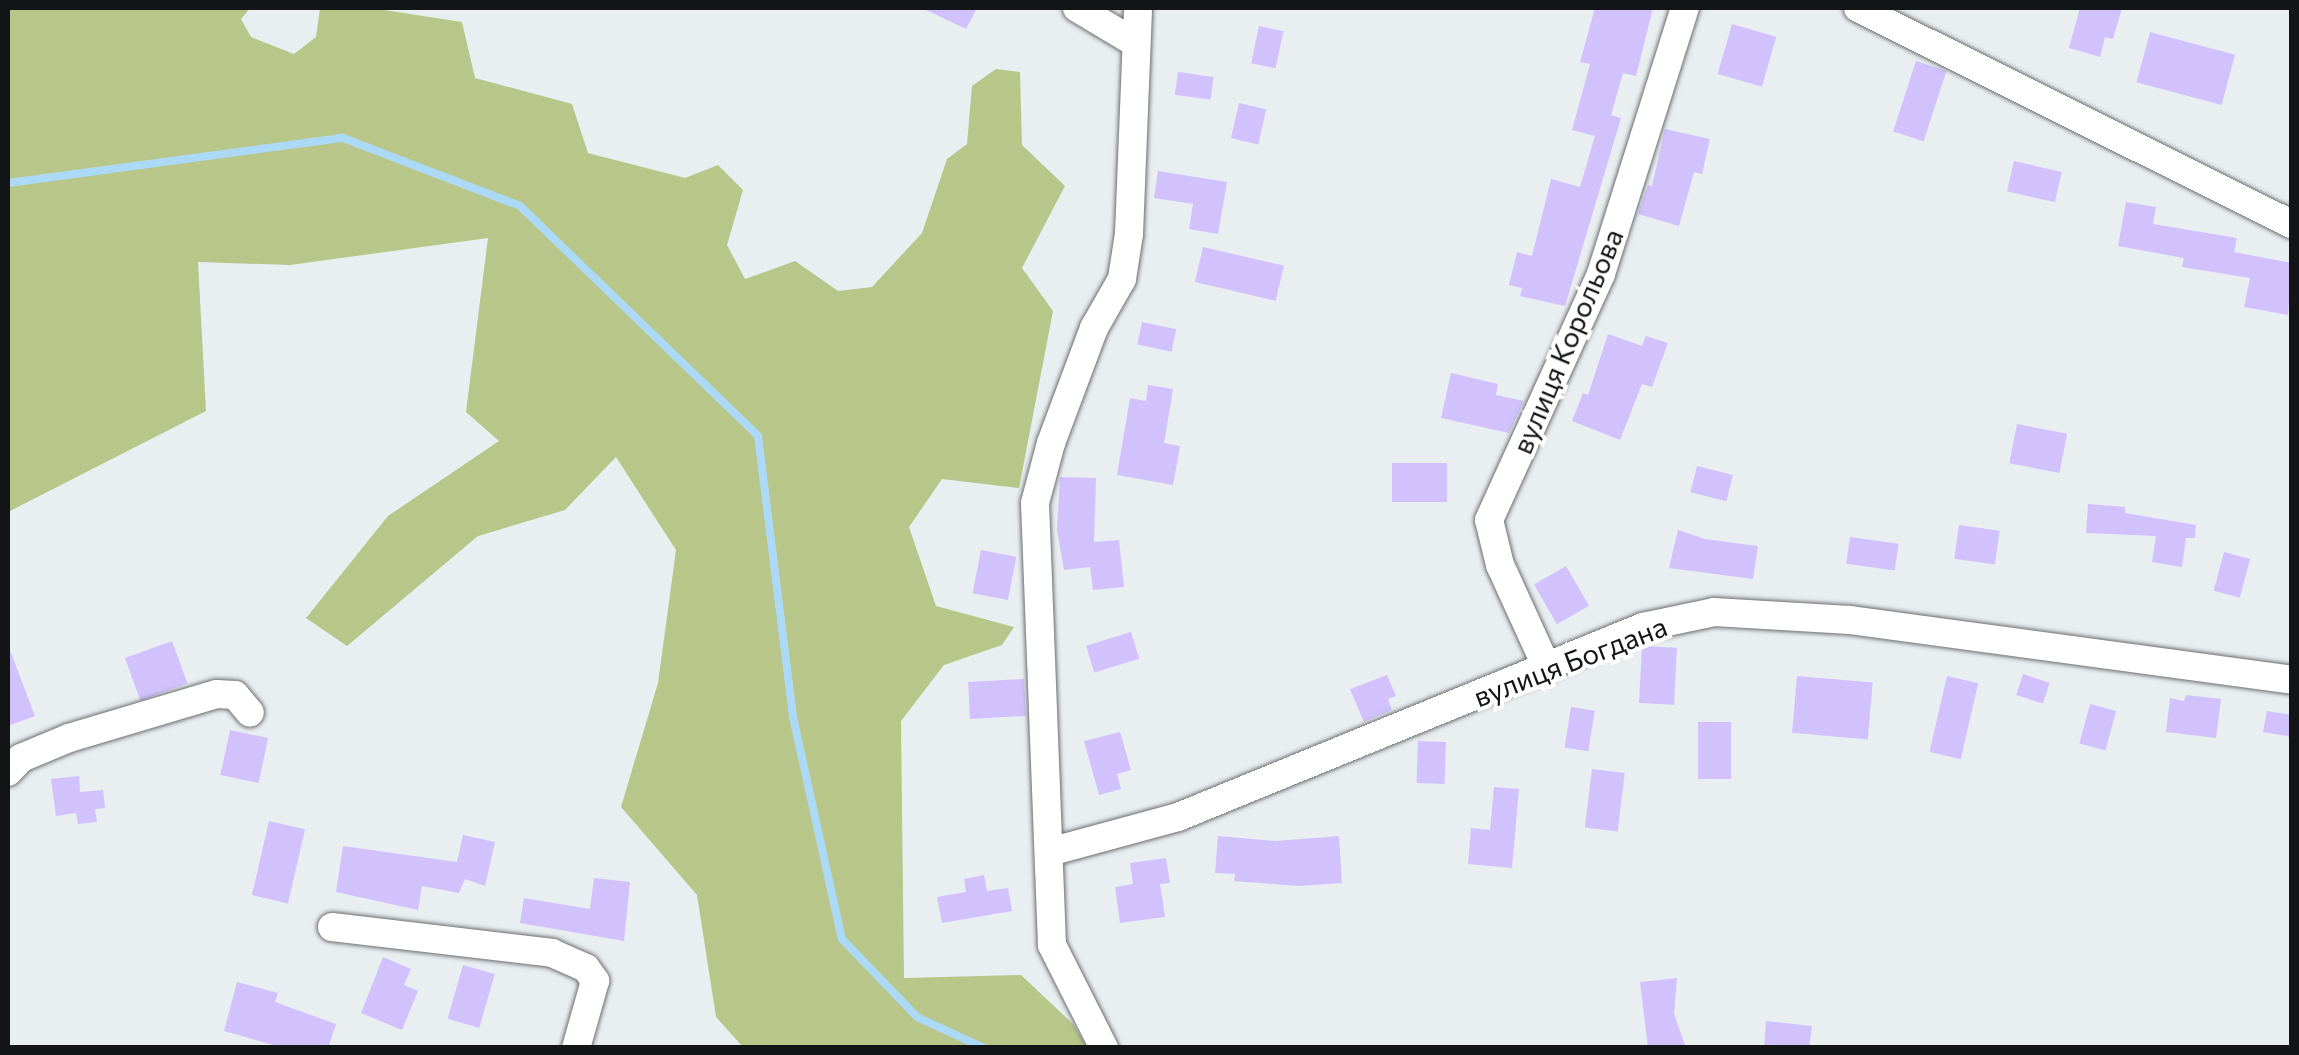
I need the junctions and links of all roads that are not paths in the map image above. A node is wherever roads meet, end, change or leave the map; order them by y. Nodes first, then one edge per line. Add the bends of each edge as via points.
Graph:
1 (1077, 8) edge
2 (1138, 8) edge
3 (1684, 8) edge
4 (1858, 8) edge
5 (1134, 42) junction
6 (2292, 224) edge
7 (1547, 668) junction
8 (2292, 680) edge
9 (250, 712) dead end
10 (8, 772) edge
11 (1049, 852) junction
12 (332, 927) dead end
13 (576, 1048) edge
14 (1104, 1048) edge

1 - 5 street
2 - 5 street
3 - 7 street, вулиця Корольова via 1601,274 1489,520 1500,564
4 - 6 street
5 - 11 street via 1122,279 1094,328 1036,503
7 - 8 street, вулиця Богдана via 1643,627 1714,612 1850,620
7 - 11 street, вулиця Богдана via 1178,817
9 - 10 street via 235,696 218,694 69,738 22,758
11 - 14 street via 1052,945
12 - 13 street via 552,953 586,968 595,981

